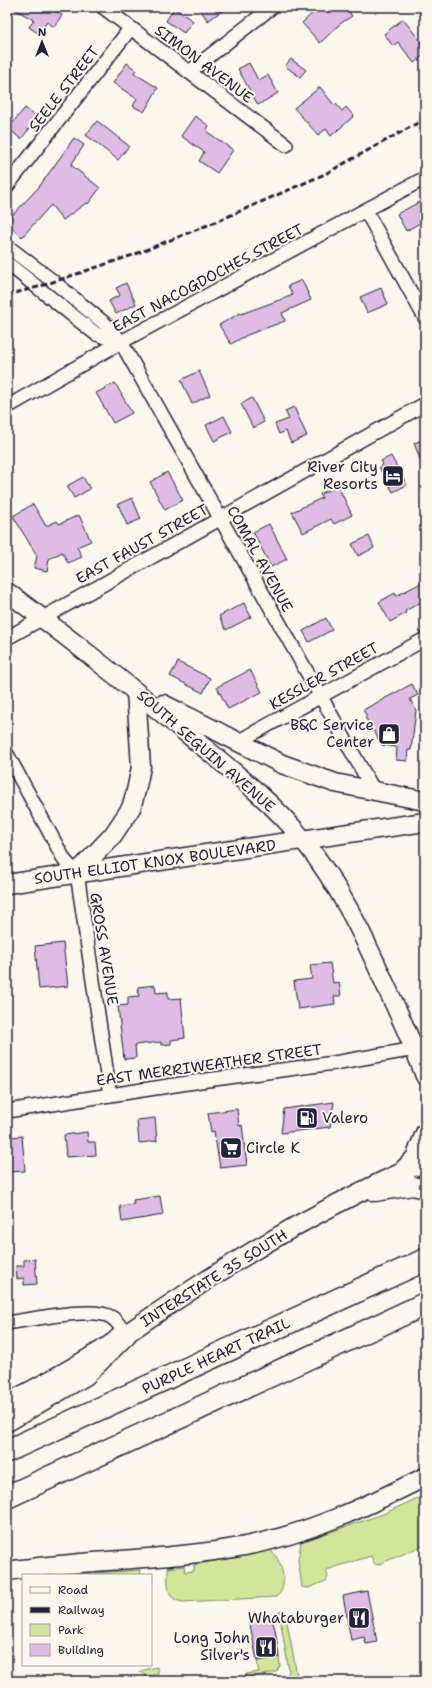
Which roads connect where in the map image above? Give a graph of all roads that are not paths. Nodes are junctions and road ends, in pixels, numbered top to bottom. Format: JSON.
{"nodes":[{"id":1,"x":103,"y":7,"type":"edge"},
{"id":2,"x":272,"y":7,"type":"edge"},
{"id":3,"x":130,"y":29,"type":"junction"},
{"id":4,"x":189,"y":72,"type":"junction"},
{"id":5,"x":286,"y":145,"type":"dead end"},
{"id":6,"x":425,"y":178,"type":"edge"},
{"id":7,"x":7,"y":186,"type":"edge"},
{"id":8,"x":366,"y":211,"type":"junction"},
{"id":9,"x":7,"y":246,"type":"edge"},
{"id":10,"x":7,"y":263,"type":"edge"},
{"id":11,"x":425,"y":318,"type":"edge"},
{"id":12,"x":121,"y":342,"type":"junction"},
{"id":13,"x":425,"y":404,"type":"edge"},
{"id":14,"x":7,"y":407,"type":"edge"},
{"id":15,"x":220,"y":519,"type":"junction"},
{"id":16,"x":7,"y":592,"type":"edge"},
{"id":17,"x":42,"y":618,"type":"junction"},
{"id":18,"x":7,"y":638,"type":"edge"},
{"id":19,"x":425,"y":639,"type":"edge"},
{"id":20,"x":136,"y":692,"type":"junction"},
{"id":21,"x":319,"y":696,"type":"junction"},
{"id":22,"x":239,"y":741,"type":"junction"},
{"id":23,"x":7,"y":754,"type":"edge"},
{"id":24,"x":374,"y":790,"type":"junction"},
{"id":25,"x":425,"y":801,"type":"edge"},
{"id":26,"x":425,"y":822,"type":"edge"},
{"id":27,"x":304,"y":840,"type":"junction"},
{"id":28,"x":77,"y":873,"type":"junction"},
{"id":29,"x":7,"y":884,"type":"edge"},
{"id":30,"x":415,"y":1049,"type":"junction"},
{"id":31,"x":425,"y":1076,"type":"edge"},
{"id":32,"x":110,"y":1095,"type":"junction"},
{"id":33,"x":7,"y":1111,"type":"edge"},
{"id":34,"x":425,"y":1133,"type":"edge"},
{"id":35,"x":425,"y":1162,"type":"edge"},
{"id":36,"x":403,"y":1171,"type":"junction"},
{"id":37,"x":425,"y":1189,"type":"edge"},
{"id":38,"x":351,"y":1197,"type":"junction"},
{"id":39,"x":425,"y":1260,"type":"edge"},
{"id":40,"x":425,"y":1304,"type":"edge"},
{"id":41,"x":7,"y":1323,"type":"edge"},
{"id":42,"x":125,"y":1334,"type":"junction"},
{"id":43,"x":7,"y":1403,"type":"edge"},
{"id":44,"x":7,"y":1420,"type":"edge"},
{"id":45,"x":7,"y":1452,"type":"edge"},
{"id":46,"x":425,"y":1477,"type":"edge"},
{"id":47,"x":7,"y":1497,"type":"edge"},
{"id":48,"x":7,"y":1571,"type":"edge"}],
"edges":[{"from":1,"to":3,"type":"street","name":"SIMON AVENUE"},
{"from":2,"to":4,"type":"street"},
{"from":3,"to":4,"type":"street","name":"SIMON AVENUE"},
{"from":3,"to":7,"type":"street","name":"SEELE STREET"},
{"from":4,"to":5,"type":"street","name":"SIMON AVENUE"},
{"from":6,"to":8,"type":"street","name":"EAST NACOGDOCHES STREET"},
{"from":8,"to":11,"type":"street"},
{"from":8,"to":12,"type":"street","name":"EAST NACOGDOCHES STREET"},
{"from":9,"to":12,"type":"street","name":"COMAL AVENUE"},
{"from":10,"to":12,"type":"street"},
{"from":12,"to":14,"type":"street","name":"EAST NACOGDOCHES STREET"},
{"from":12,"to":15,"type":"street","name":"COMAL AVENUE"},
{"from":13,"to":15,"type":"street","name":"EAST FAUST STREET"},
{"from":15,"to":17,"type":"street","name":"EAST FAUST STREET"},
{"from":15,"to":21,"type":"street","name":"COMAL AVENUE"},
{"from":16,"to":17,"type":"main road","name":"SOUTH SEGUIN AVENUE"},
{"from":17,"to":18,"type":"street","name":"EAST FAUST STREET"},
{"from":17,"to":20,"type":"main road","name":"SOUTH SEGUIN AVENUE"},
{"from":19,"to":21,"type":"street","name":"KESSLER STREET"},
{"from":20,"to":22,"type":"main road"},
{"from":20,"to":27,"type":"main road","name":"SOUTH SEGUIN AVENUE"},
{"from":20,"to":28,"type":"main road"},
{"from":21,"to":22,"type":"street","name":"KESSLER STREET"},
{"from":21,"to":24,"type":"street","name":"COMAL AVENUE"},
{"from":22,"to":24,"type":"main road"},
{"from":23,"to":28,"type":"street"},
{"from":24,"to":25,"type":"main road"},
{"from":26,"to":27,"type":"main road","name":"SOUTH ELLIOT KNOX BOULEVARD"},
{"from":27,"to":28,"type":"main road","name":"SOUTH ELLIOT KNOX BOULEVARD"},
{"from":27,"to":30,"type":"main road","name":"SOUTH SEGUIN AVENUE"},
{"from":28,"to":29,"type":"main road","name":"SOUTH ELLIOT KNOX BOULEVARD"},
{"from":28,"to":32,"type":"street","name":"GROSS AVENUE"},
{"from":30,"to":31,"type":"main road","name":"SOUTH SEGUIN AVENUE"},
{"from":30,"to":32,"type":"street","name":"EAST MERRIWEATHER STREET"},
{"from":32,"to":33,"type":"street","name":"EAST MERRIWEATHER STREET"},
{"from":34,"to":36,"type":"main road"},
{"from":35,"to":36,"type":"main road","name":"INTERSTATE 35 SOUTH"},
{"from":36,"to":38,"type":"main road","name":"INTERSTATE 35 SOUTH"},
{"from":37,"to":38,"type":"main road"},
{"from":38,"to":42,"type":"main road","name":"INTERSTATE 35 SOUTH"},
{"from":39,"to":45,"type":"highway","name":"PURPLE HEART TRAIL"},
{"from":40,"to":47,"type":"highway"},
{"from":41,"to":42,"type":"street"},
{"from":42,"to":43,"type":"main road","name":"INTERSTATE 35 SOUTH"},
{"from":42,"to":44,"type":"highway"},
{"from":46,"to":48,"type":"main road"}]}
